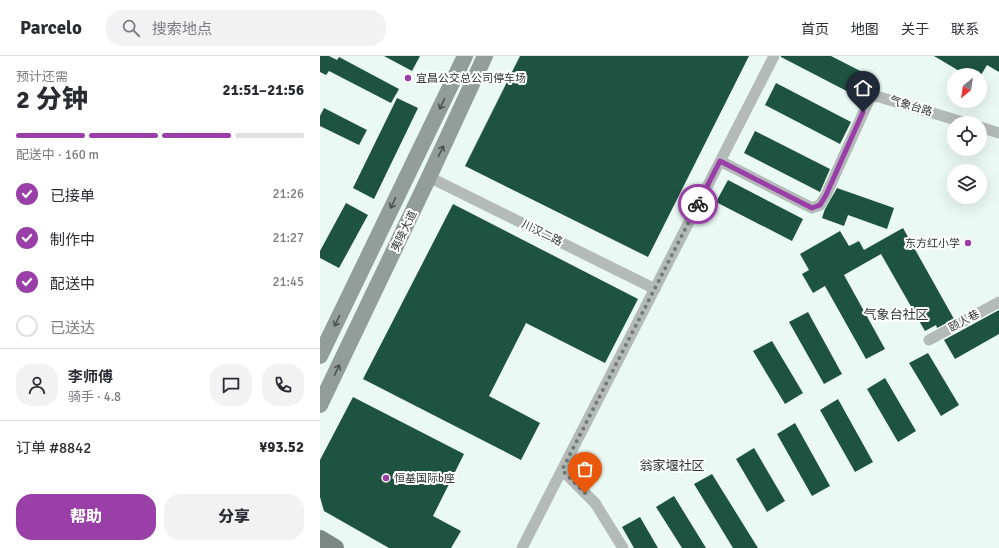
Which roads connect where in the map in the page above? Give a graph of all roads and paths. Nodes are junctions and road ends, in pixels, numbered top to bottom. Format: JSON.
{"nodes":[{"id":1,"x":465,"y":56,"type":"edge"},
{"id":2,"x":486,"y":56,"type":"edge"},
{"id":3,"x":774,"y":56,"type":"edge"},
{"id":4,"x":947,"y":117,"type":"edge"},
{"id":5,"x":987,"y":129,"type":"edge"},
{"id":6,"x":999,"y":133,"type":"edge"},
{"id":7,"x":720,"y":161,"type":"junction"},
{"id":8,"x":429,"y":178,"type":"junction"},
{"id":9,"x":655,"y":289,"type":"junction"},
{"id":10,"x":999,"y":302,"type":"edge"},
{"id":11,"x":930,"y":340,"type":"dead end"},
{"id":12,"x":320,"y":356,"type":"edge"},
{"id":13,"x":320,"y":405,"type":"edge"},
{"id":14,"x":562,"y":470,"type":"junction"},
{"id":15,"x":320,"y":539,"type":"edge"},
{"id":16,"x":335,"y":548,"type":"edge"},
{"id":17,"x":522,"y":548,"type":"edge"},
{"id":18,"x":623,"y":548,"type":"edge"}],
"edges":[{"from":1,"to":12,"type":"main road","name":"夷陵大道","one_way":true},
{"from":8,"to":2,"type":"main road","name":"夷陵大道","one_way":true},
{"from":3,"to":7,"type":"street"},
{"from":4,"to":7,"type":"street","name":"气象台路"},
{"from":5,"to":6,"type":"street"},
{"from":7,"to":9,"type":"street"},
{"from":8,"to":9,"type":"street","name":"川汉二路"},
{"from":13,"to":8,"type":"main road","name":"夷陵大道","one_way":true},
{"from":9,"to":14,"type":"street"},
{"from":10,"to":11,"type":"street","name":"颐人巷"},
{"from":14,"to":17,"type":"street"},
{"from":14,"to":18,"type":"street"},
{"from":15,"to":16,"type":"main road"}]}
